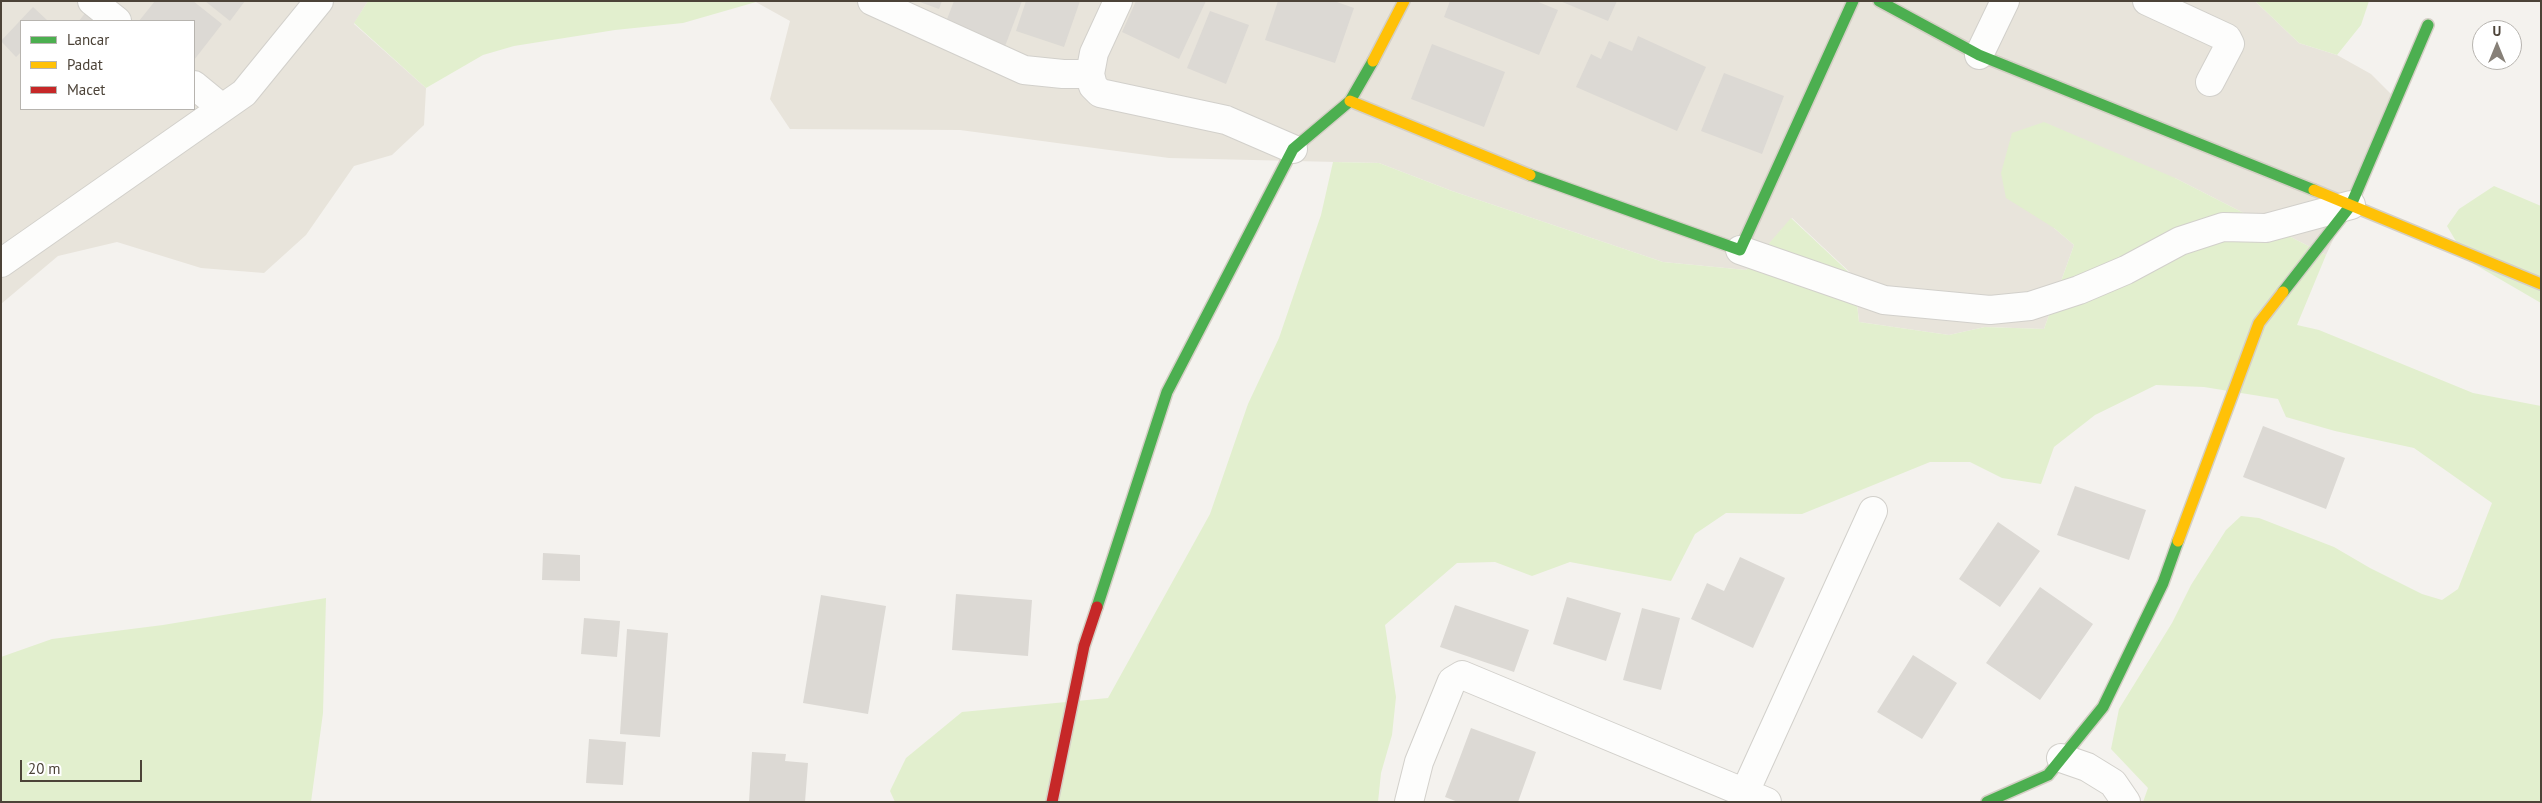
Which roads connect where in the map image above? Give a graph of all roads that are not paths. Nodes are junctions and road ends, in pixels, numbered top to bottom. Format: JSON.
{"nodes":[{"id":1,"x":92,"y":1,"type":"edge"},
{"id":2,"x":320,"y":1,"type":"edge"},
{"id":3,"x":872,"y":1,"type":"edge"},
{"id":4,"x":1118,"y":1,"type":"edge"},
{"id":5,"x":1404,"y":1,"type":"edge"},
{"id":6,"x":1854,"y":1,"type":"edge"},
{"id":7,"x":1879,"y":1,"type":"edge"},
{"id":8,"x":2005,"y":1,"type":"edge"},
{"id":9,"x":2147,"y":1,"type":"edge"},
{"id":10,"x":116,"y":20,"type":"edge"},
{"id":11,"x":2428,"y":25,"type":"dead end"},
{"id":12,"x":1979,"y":55,"type":"junction"},
{"id":13,"x":1090,"y":74,"type":"junction"},
{"id":14,"x":2210,"y":82,"type":"dead end"},
{"id":15,"x":195,"y":86,"type":"edge"},
{"id":16,"x":1350,"y":101,"type":"junction"},
{"id":17,"x":222,"y":108,"type":"junction"},
{"id":18,"x":1293,"y":149,"type":"junction"},
{"id":19,"x":2351,"y":205,"type":"junction"},
{"id":20,"x":1740,"y":250,"type":"junction"},
{"id":21,"x":1,"y":264,"type":"edge"},
{"id":22,"x":2541,"y":284,"type":"edge"},
{"id":23,"x":1874,"y":511,"type":"dead end"},
{"id":24,"x":2061,"y":758,"type":"junction"},
{"id":25,"x":1756,"y":797,"type":"edge"},
{"id":26,"x":1052,"y":802,"type":"edge"},
{"id":27,"x":1409,"y":802,"type":"edge"},
{"id":28,"x":1987,"y":802,"type":"edge"},
{"id":29,"x":2126,"y":802,"type":"edge"}],
"edges":[{"from":1,"to":10,"type":"street"},
{"from":2,"to":17,"type":"street"},
{"from":3,"to":13,"type":"street"},
{"from":4,"to":13,"type":"street"},
{"from":5,"to":16,"type":"street"},
{"from":6,"to":20,"type":"street"},
{"from":7,"to":12,"type":"street"},
{"from":8,"to":12,"type":"street"},
{"from":9,"to":14,"type":"street"},
{"from":11,"to":19,"type":"street"},
{"from":12,"to":19,"type":"street"},
{"from":13,"to":18,"type":"street"},
{"from":15,"to":17,"type":"street"},
{"from":16,"to":18,"type":"street"},
{"from":16,"to":20,"type":"street"},
{"from":17,"to":21,"type":"street"},
{"from":18,"to":26,"type":"street"},
{"from":19,"to":20,"type":"street"},
{"from":19,"to":22,"type":"street"},
{"from":19,"to":24,"type":"street"},
{"from":23,"to":25,"type":"street"},
{"from":24,"to":28,"type":"street"},
{"from":24,"to":29,"type":"street"},
{"from":25,"to":27,"type":"street"}]}
